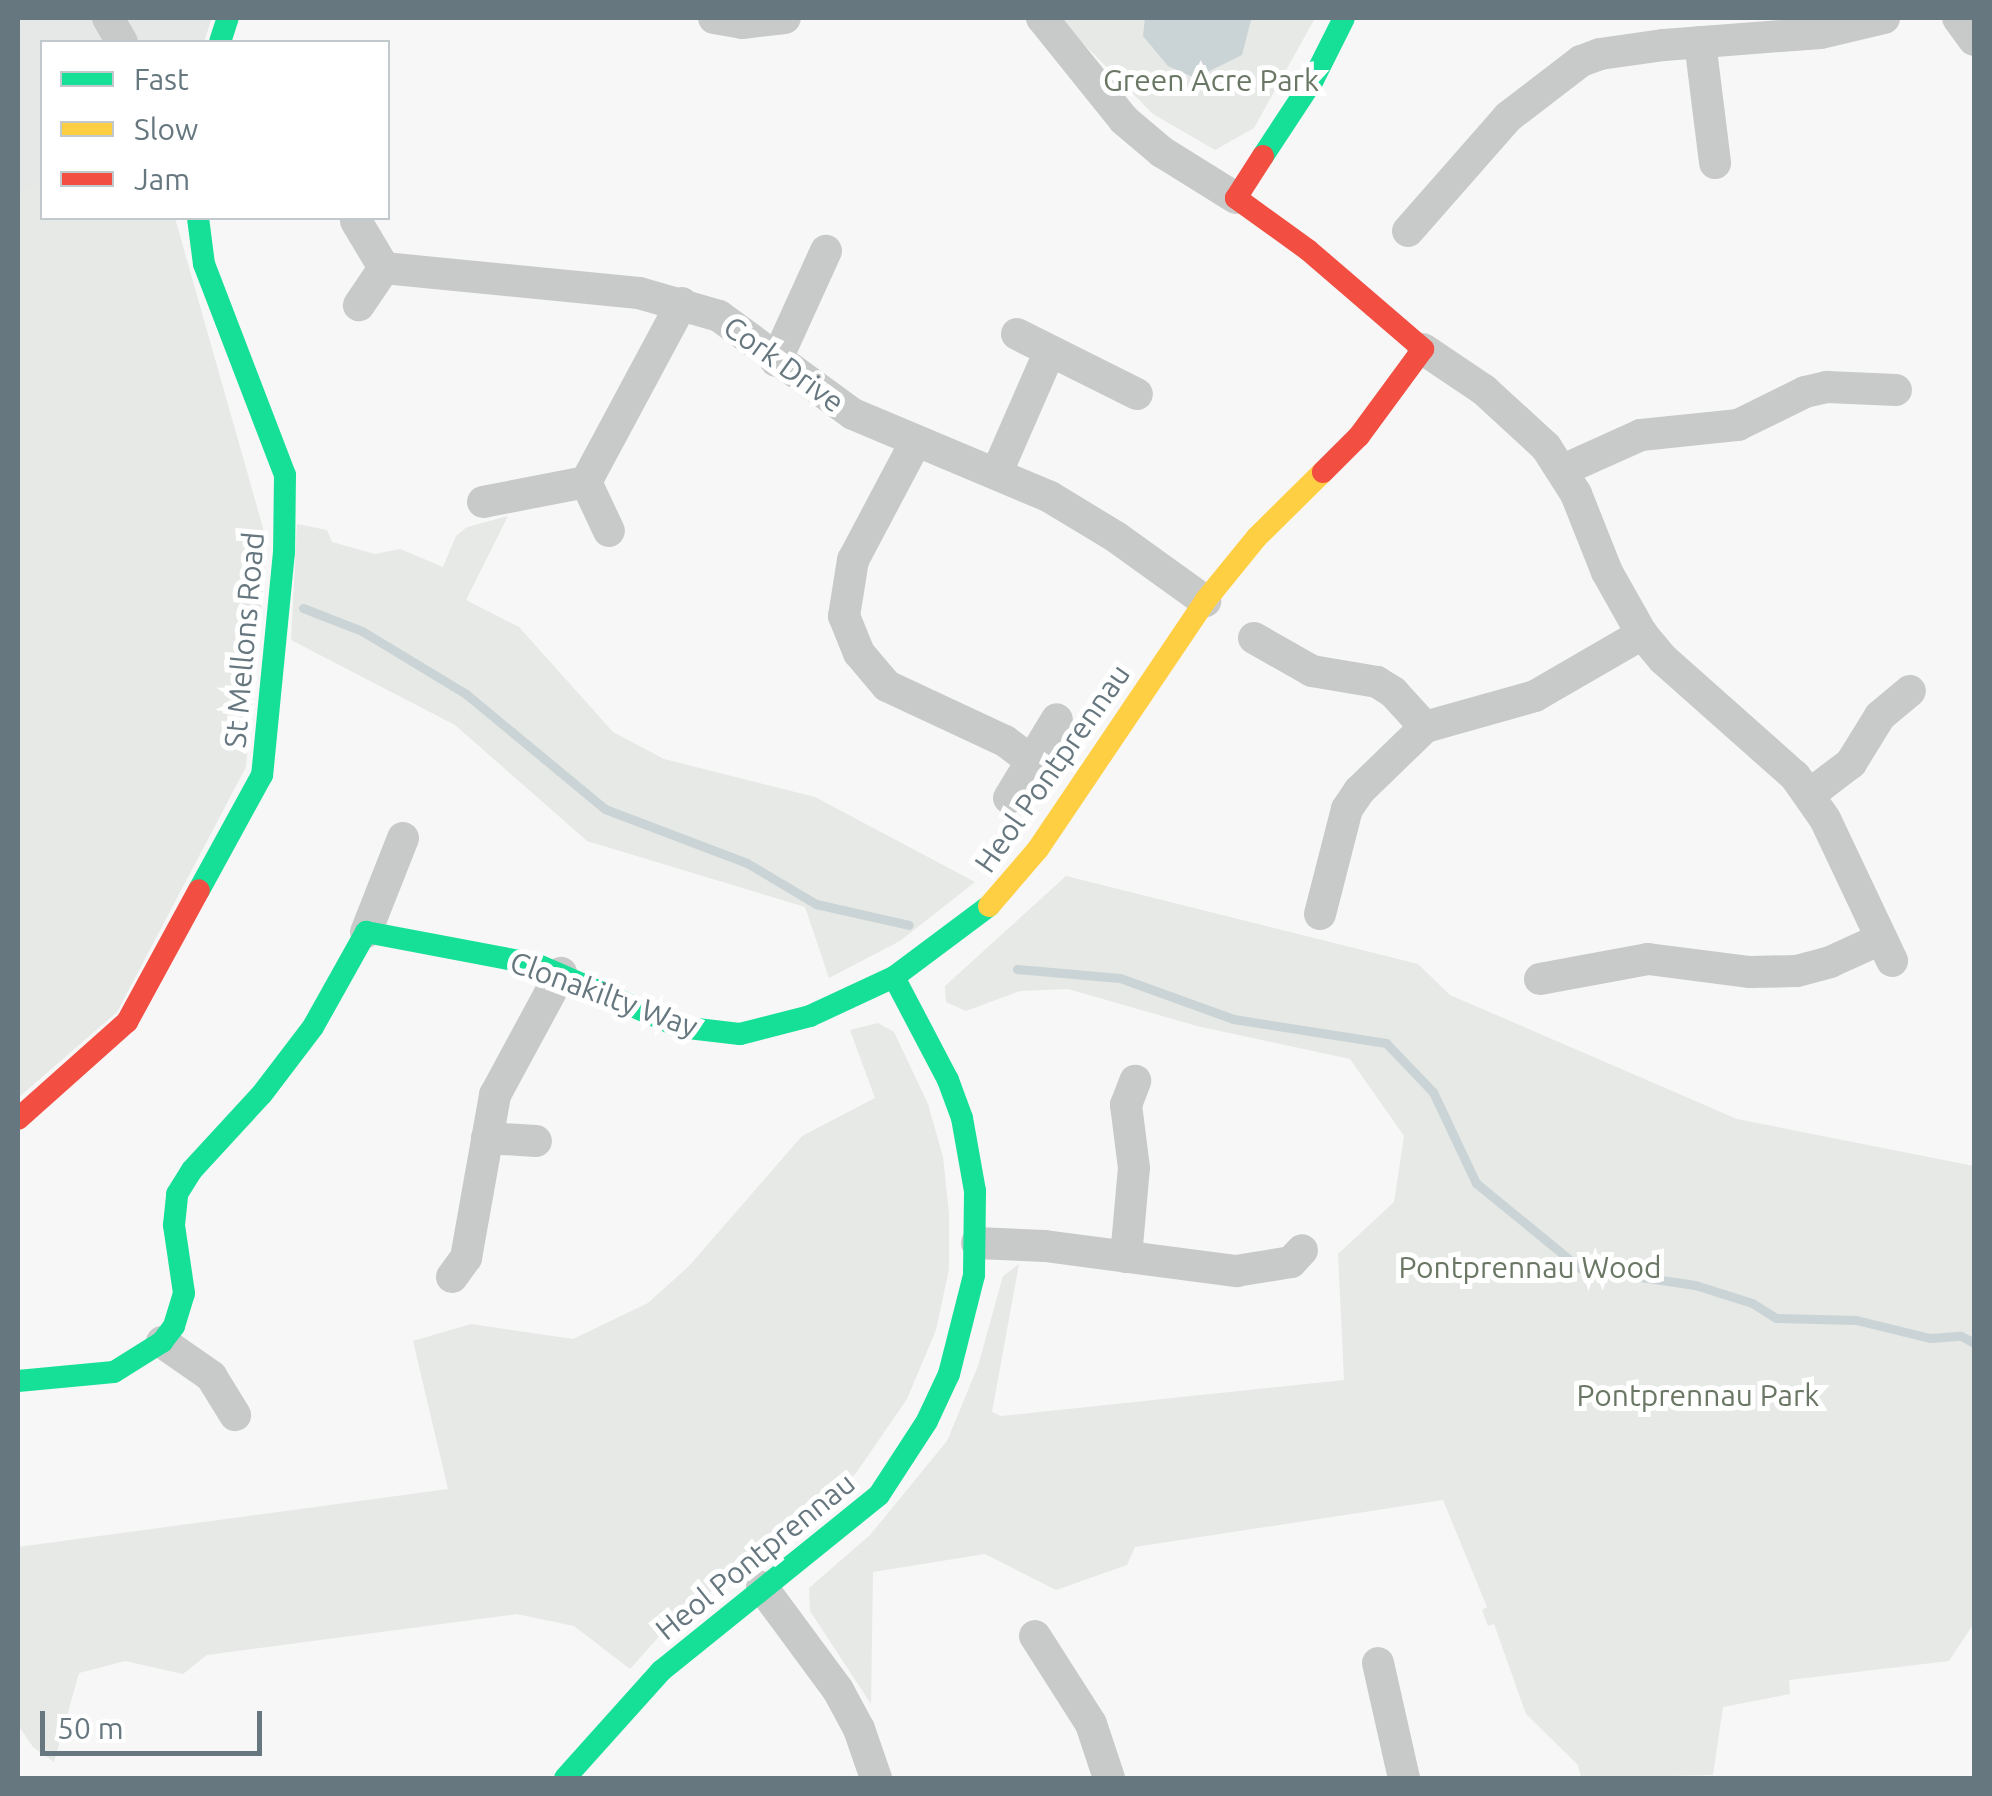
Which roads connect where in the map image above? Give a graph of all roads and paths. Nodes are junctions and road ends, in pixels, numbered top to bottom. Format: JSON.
{"nodes":[{"id":1,"x":108,"y":18,"type":"edge"},
{"id":2,"x":714,"y":18,"type":"edge"},
{"id":3,"x":785,"y":18,"type":"edge"},
{"id":4,"x":1042,"y":18,"type":"edge"},
{"id":5,"x":1344,"y":18,"type":"edge"},
{"id":6,"x":1884,"y":18,"type":"edge"},
{"id":7,"x":1958,"y":18,"type":"edge"},
{"id":8,"x":1787,"y":27,"type":"edge"},
{"id":9,"x":121,"y":40,"type":"edge"},
{"id":10,"x":1974,"y":40,"type":"edge"},
{"id":11,"x":1700,"y":42,"type":"junction"},
{"id":12,"x":1715,"y":163,"type":"dead end"},
{"id":13,"x":1236,"y":198,"type":"junction"},
{"id":14,"x":198,"y":220,"type":"edge"},
{"id":15,"x":356,"y":221,"type":"dead end"},
{"id":16,"x":1408,"y":232,"type":"dead end"},
{"id":17,"x":826,"y":251,"type":"dead end"},
{"id":18,"x":384,"y":268,"type":"junction"},
{"id":19,"x":682,"y":303,"type":"junction"},
{"id":20,"x":359,"y":305,"type":"dead end"},
{"id":21,"x":1017,"y":334,"type":"dead end"},
{"id":22,"x":1423,"y":349,"type":"junction"},
{"id":23,"x":1049,"y":352,"type":"junction"},
{"id":24,"x":776,"y":362,"type":"junction"},
{"id":25,"x":1896,"y":390,"type":"dead end"},
{"id":26,"x":1137,"y":394,"type":"dead end"},
{"id":27,"x":915,"y":443,"type":"junction"},
{"id":28,"x":1562,"y":470,"type":"junction"},
{"id":29,"x":997,"y":472,"type":"junction"},
{"id":30,"x":586,"y":482,"type":"junction"},
{"id":31,"x":483,"y":502,"type":"dead end"},
{"id":32,"x":609,"y":530,"type":"dead end"},
{"id":33,"x":1205,"y":601,"type":"junction"},
{"id":34,"x":1642,"y":634,"type":"junction"},
{"id":35,"x":1254,"y":638,"type":"dead end"},
{"id":36,"x":1910,"y":690,"type":"dead end"},
{"id":37,"x":1057,"y":719,"type":"dead end"},
{"id":38,"x":1425,"y":727,"type":"junction"},
{"id":39,"x":1032,"y":760,"type":"junction"},
{"id":40,"x":1809,"y":795,"type":"junction"},
{"id":41,"x":1009,"y":798,"type":"dead end"},
{"id":42,"x":403,"y":838,"type":"dead end"},
{"id":43,"x":1320,"y":914,"type":"dead end"},
{"id":44,"x":366,"y":932,"type":"junction"},
{"id":45,"x":561,"y":972,"type":"junction"},
{"id":46,"x":894,"y":977,"type":"junction"},
{"id":47,"x":1540,"y":979,"type":"dead end"},
{"id":48,"x":1135,"y":1081,"type":"dead end"},
{"id":49,"x":18,"y":1119,"type":"edge"},
{"id":50,"x":487,"y":1138,"type":"junction"},
{"id":51,"x":536,"y":1141,"type":"dead end"},
{"id":52,"x":977,"y":1243,"type":"junction"},
{"id":53,"x":1302,"y":1250,"type":"dead end"},
{"id":54,"x":1126,"y":1257,"type":"junction"},
{"id":55,"x":452,"y":1277,"type":"dead end"},
{"id":56,"x":162,"y":1342,"type":"junction"},
{"id":57,"x":18,"y":1381,"type":"edge"},
{"id":58,"x":235,"y":1415,"type":"dead end"},
{"id":59,"x":762,"y":1587,"type":"junction"},
{"id":60,"x":1035,"y":1636,"type":"dead end"},
{"id":61,"x":1378,"y":1662,"type":"dead end"},
{"id":62,"x":566,"y":1778,"type":"edge"},
{"id":63,"x":876,"y":1778,"type":"edge"},
{"id":64,"x":1109,"y":1778,"type":"edge"},
{"id":65,"x":1404,"y":1778,"type":"edge"}],
"edges":[{"from":1,"to":9,"type":"street"},
{"from":2,"to":3,"type":"street"},
{"from":4,"to":13,"type":"street"},
{"from":5,"to":13,"type":"street"},
{"from":6,"to":8,"type":"street"},
{"from":7,"to":10,"type":"street"},
{"from":8,"to":11,"type":"street"},
{"from":11,"to":12,"type":"street"},
{"from":11,"to":16,"type":"street"},
{"from":13,"to":22,"type":"street"},
{"from":14,"to":49,"type":"street","name":"St Mellons Road"},
{"from":15,"to":18,"type":"street"},
{"from":17,"to":24,"type":"street"},
{"from":18,"to":19,"type":"street","name":"Cork Drive"},
{"from":18,"to":20,"type":"street"},
{"from":19,"to":24,"type":"street","name":"Cork Drive"},
{"from":19,"to":30,"type":"street"},
{"from":21,"to":23,"type":"street"},
{"from":22,"to":28,"type":"street"},
{"from":22,"to":33,"type":"street","name":"Heol Pontprennau"},
{"from":23,"to":26,"type":"street"},
{"from":23,"to":29,"type":"street"},
{"from":24,"to":27,"type":"street","name":"Cork Drive"},
{"from":25,"to":28,"type":"street"},
{"from":27,"to":29,"type":"street","name":"Cork Drive"},
{"from":27,"to":39,"type":"street"},
{"from":28,"to":34,"type":"street"},
{"from":29,"to":33,"type":"street","name":"Cork Drive"},
{"from":30,"to":31,"type":"street"},
{"from":30,"to":32,"type":"street"},
{"from":33,"to":46,"type":"street","name":"Heol Pontprennau"},
{"from":34,"to":38,"type":"street"},
{"from":34,"to":40,"type":"street"},
{"from":35,"to":38,"type":"street"},
{"from":36,"to":40,"type":"street"},
{"from":37,"to":39,"type":"street"},
{"from":38,"to":43,"type":"street"},
{"from":39,"to":41,"type":"street"},
{"from":40,"to":47,"type":"street"},
{"from":42,"to":44,"type":"street"},
{"from":44,"to":45,"type":"street","name":"Clonakilty Way"},
{"from":44,"to":56,"type":"street"},
{"from":45,"to":46,"type":"street","name":"Clonakilty Way"},
{"from":45,"to":50,"type":"street"},
{"from":46,"to":52,"type":"street","name":"Heol Pontprennau"},
{"from":48,"to":54,"type":"street"},
{"from":50,"to":51,"type":"street"},
{"from":50,"to":55,"type":"street"},
{"from":52,"to":54,"type":"street"},
{"from":52,"to":59,"type":"street","name":"Heol Pontprennau"},
{"from":53,"to":54,"type":"street"},
{"from":56,"to":57,"type":"street"},
{"from":56,"to":58,"type":"street"},
{"from":59,"to":62,"type":"street","name":"Heol Pontprennau"},
{"from":59,"to":63,"type":"street"},
{"from":60,"to":64,"type":"street"},
{"from":61,"to":65,"type":"street"}]}
